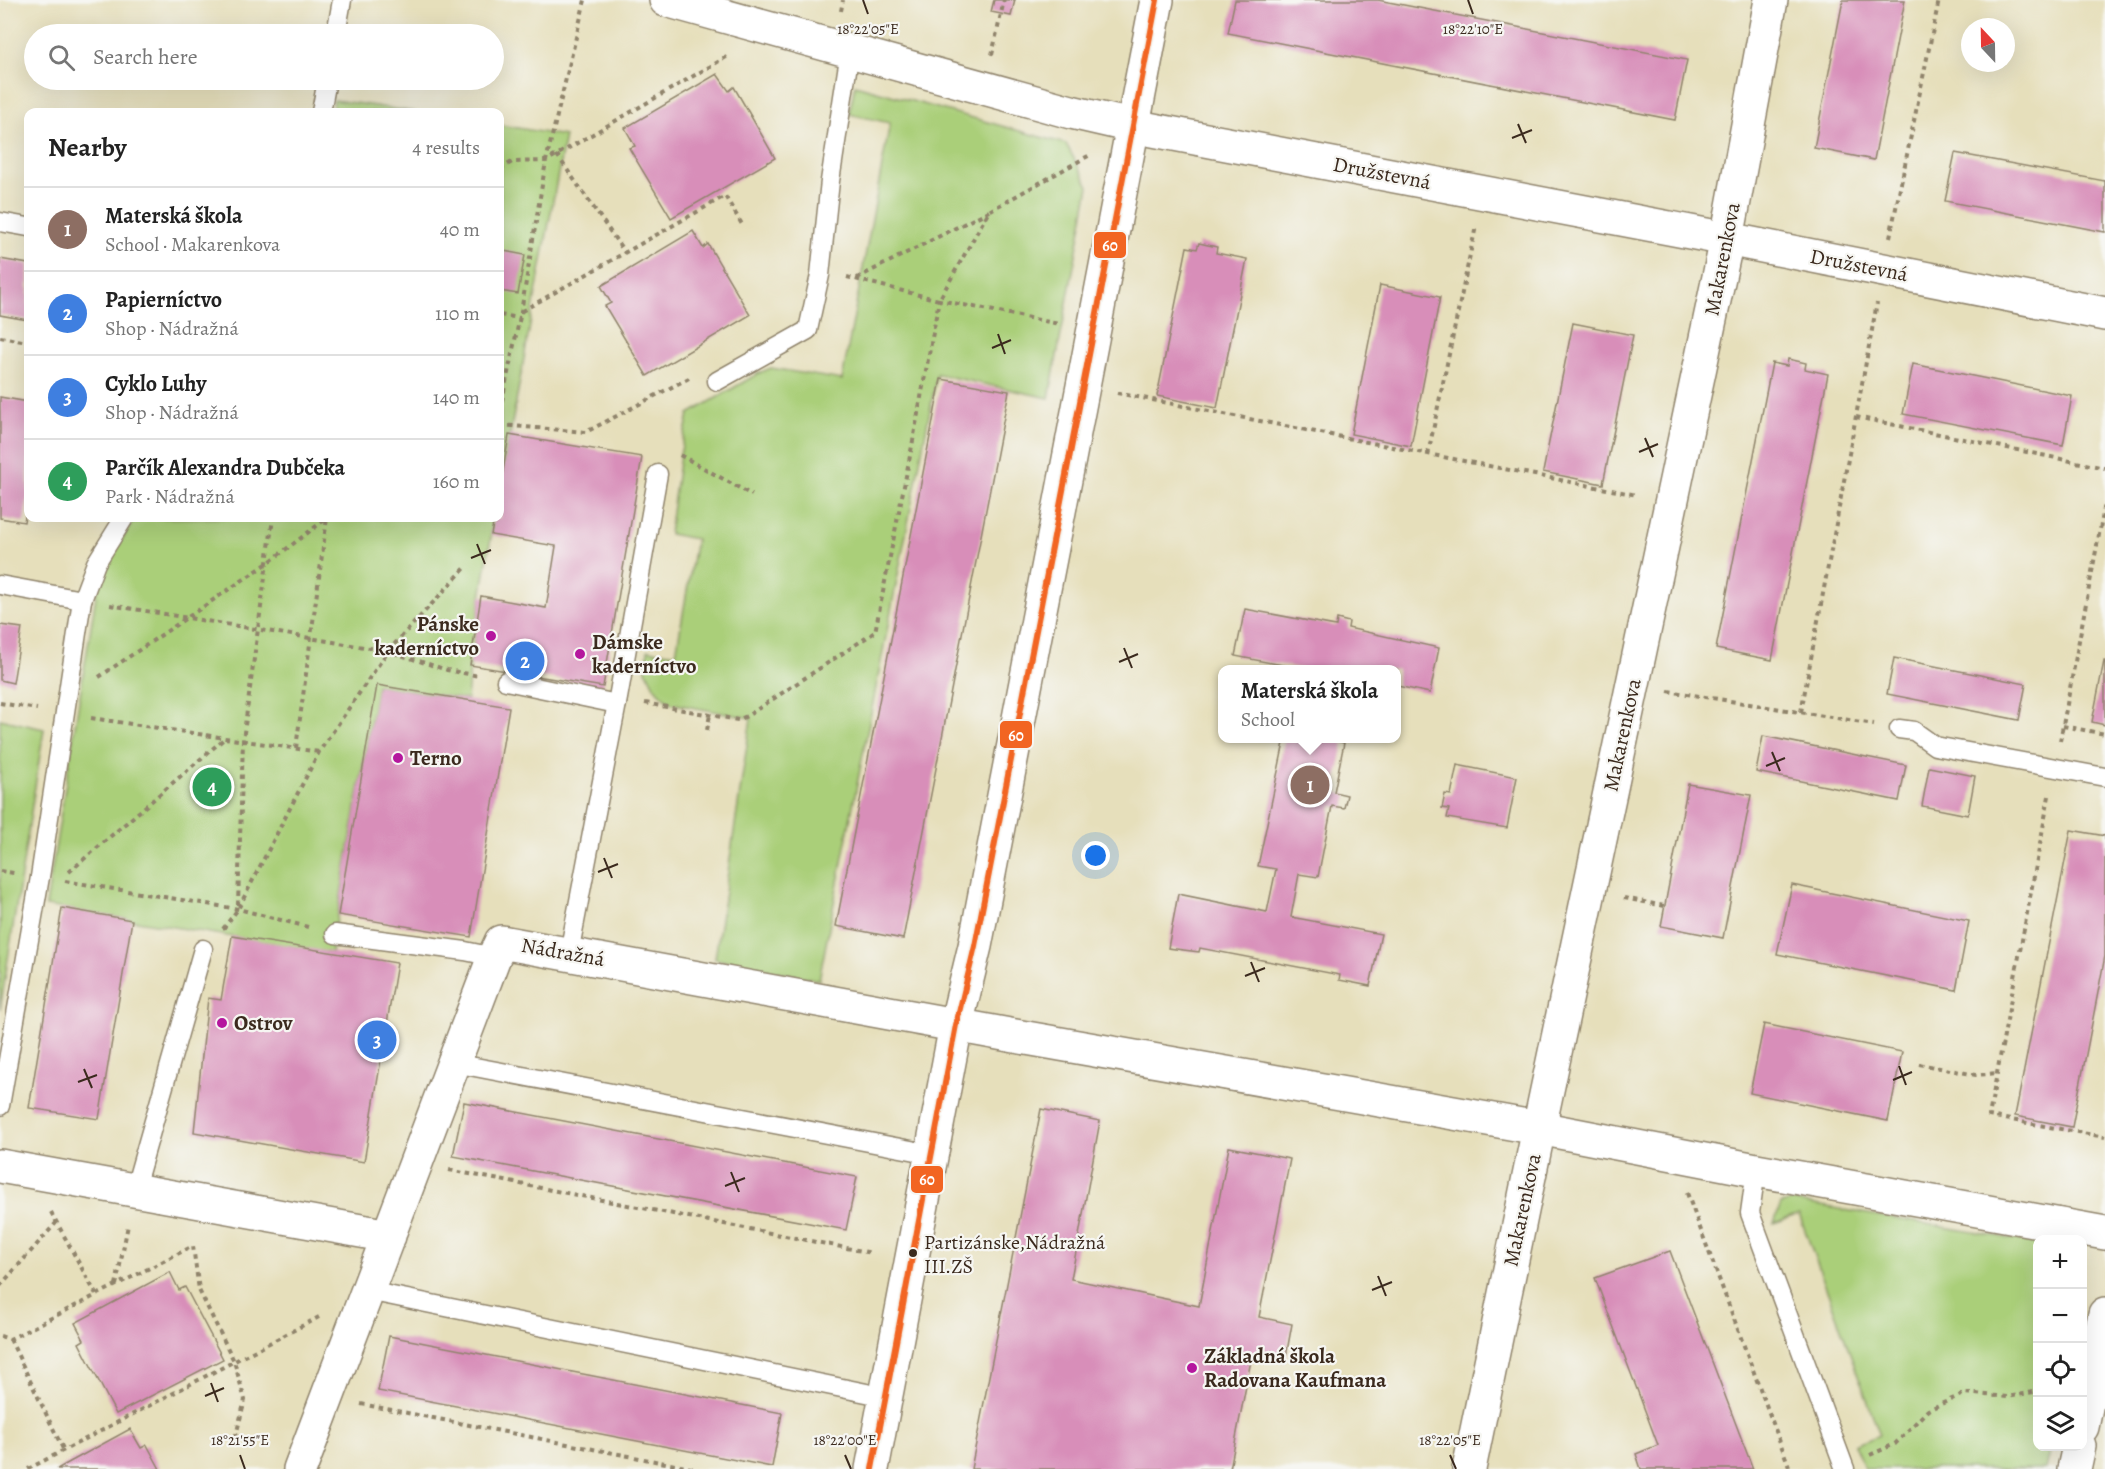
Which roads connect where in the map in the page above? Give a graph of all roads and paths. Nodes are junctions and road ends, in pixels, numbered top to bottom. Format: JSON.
{"nodes":[{"id":1,"x":342,"y":0,"type":"edge"},
{"id":2,"x":585,"y":0,"type":"edge"},
{"id":3,"x":666,"y":0,"type":"edge"},
{"id":4,"x":1004,"y":0,"type":"edge"},
{"id":5,"x":1157,"y":0,"type":"edge"},
{"id":6,"x":1772,"y":0,"type":"edge"},
{"id":7,"x":1939,"y":0,"type":"edge"},
{"id":8,"x":338,"y":24,"type":"edge"},
{"id":9,"x":850,"y":51,"type":"junction"},
{"id":10,"x":731,"y":55,"type":"dead end"},
{"id":11,"x":992,"y":56,"type":"dead end"},
{"id":12,"x":325,"y":90,"type":"edge"},
{"id":13,"x":322,"y":108,"type":"edge"},
{"id":14,"x":1132,"y":126,"type":"junction"},
{"id":15,"x":557,"y":154,"type":"junction"},
{"id":16,"x":1090,"y":155,"type":"dead end"},
{"id":17,"x":546,"y":161,"type":"junction"},
{"id":18,"x":504,"y":167,"type":"edge"},
{"id":19,"x":989,"y":211,"type":"junction"},
{"id":20,"x":1479,"y":216,"type":"dead end"},
{"id":21,"x":0,"y":222,"type":"edge"},
{"id":22,"x":24,"y":226,"type":"edge"},
{"id":23,"x":743,"y":226,"type":"dead end"},
{"id":24,"x":1727,"y":239,"type":"junction"},
{"id":25,"x":625,"y":253,"type":"junction"},
{"id":26,"x":820,"y":275,"type":"junction"},
{"id":27,"x":857,"y":278,"type":"junction"},
{"id":28,"x":1881,"y":283,"type":"junction"},
{"id":29,"x":939,"y":300,"type":"junction"},
{"id":30,"x":521,"y":312,"type":"junction"},
{"id":31,"x":2105,"y":315,"type":"edge"},
{"id":32,"x":504,"y":316,"type":"edge"},
{"id":33,"x":520,"y":318,"type":"junction"},
{"id":34,"x":1061,"y":324,"type":"dead end"},
{"id":35,"x":0,"y":337,"type":"edge"},
{"id":36,"x":24,"y":341,"type":"edge"},
{"id":37,"x":717,"y":381,"type":"joint"},
{"id":38,"x":1108,"y":391,"type":"dead end"},
{"id":39,"x":504,"y":392,"type":"edge"},
{"id":40,"x":1856,"y":417,"type":"junction"},
{"id":41,"x":504,"y":425,"type":"edge"},
{"id":42,"x":1428,"y":454,"type":"junction"},
{"id":43,"x":680,"y":455,"type":"dead end"},
{"id":44,"x":2105,"y":468,"type":"edge"},
{"id":45,"x":658,"y":474,"type":"dead end"},
{"id":46,"x":752,"y":495,"type":"dead end"},
{"id":47,"x":1647,"y":497,"type":"dead end"},
{"id":48,"x":2105,"y":503,"type":"edge"},
{"id":49,"x":122,"y":522,"type":"edge"},
{"id":50,"x":273,"y":522,"type":"edge"},
{"id":51,"x":322,"y":522,"type":"edge"},
{"id":52,"x":326,"y":522,"type":"edge"},
{"id":53,"x":268,"y":563,"type":"junction"},
{"id":54,"x":467,"y":566,"type":"dead end"},
{"id":55,"x":0,"y":585,"type":"edge"},
{"id":56,"x":82,"y":600,"type":"junction"},
{"id":57,"x":188,"y":618,"type":"junction"},
{"id":58,"x":258,"y":629,"type":"junction"},
{"id":59,"x":312,"y":638,"type":"junction"},
{"id":60,"x":388,"y":651,"type":"junction"},
{"id":61,"x":92,"y":681,"type":"dead end"},
{"id":62,"x":506,"y":681,"type":"joint"},
{"id":63,"x":1667,"y":691,"type":"dead end"},
{"id":64,"x":618,"y":701,"type":"junction"},
{"id":65,"x":0,"y":703,"type":"edge"},
{"id":66,"x":1801,"y":712,"type":"junction"},
{"id":67,"x":65,"y":714,"type":"junction"},
{"id":68,"x":710,"y":715,"type":"junction"},
{"id":69,"x":2063,"y":726,"type":"junction"},
{"id":70,"x":1899,"y":729,"type":"joint"},
{"id":71,"x":707,"y":730,"type":"dead end"},
{"id":72,"x":2105,"y":734,"type":"edge"},
{"id":73,"x":225,"y":738,"type":"junction"},
{"id":74,"x":243,"y":740,"type":"junction"},
{"id":75,"x":296,"y":748,"type":"junction"},
{"id":76,"x":319,"y":752,"type":"junction"},
{"id":77,"x":2055,"y":768,"type":"junction"},
{"id":78,"x":2105,"y":777,"type":"edge"},
{"id":79,"x":1613,"y":896,"type":"dead end"},
{"id":80,"x":1664,"y":906,"type":"dead end"},
{"id":81,"x":238,"y":909,"type":"junction"},
{"id":82,"x":335,"y":934,"type":"joint"},
{"id":83,"x":203,"y":949,"type":"dead end"},
{"id":84,"x":569,"y":953,"type":"junction"},
{"id":85,"x":494,"y":957,"type":"junction"},
{"id":86,"x":956,"y":1025,"type":"junction"},
{"id":87,"x":454,"y":1064,"type":"junction"},
{"id":88,"x":1919,"y":1064,"type":"dead end"},
{"id":89,"x":1998,"y":1073,"type":"junction"},
{"id":90,"x":0,"y":1106,"type":"edge"},
{"id":91,"x":1539,"y":1128,"type":"junction"},
{"id":92,"x":2105,"y":1137,"type":"edge"},
{"id":93,"x":932,"y":1154,"type":"junction"},
{"id":94,"x":1675,"y":1154,"type":"junction"},
{"id":95,"x":416,"y":1164,"type":"junction"},
{"id":96,"x":16,"y":1169,"type":"edge"},
{"id":97,"x":1756,"y":1170,"type":"junction"},
{"id":98,"x":134,"y":1191,"type":"junction"},
{"id":99,"x":57,"y":1223,"type":"junction"},
{"id":100,"x":2105,"y":1233,"type":"edge"},
{"id":101,"x":389,"y":1236,"type":"junction"},
{"id":102,"x":872,"y":1253,"type":"dead end"},
{"id":103,"x":0,"y":1286,"type":"edge"},
{"id":104,"x":116,"y":1286,"type":"junction"},
{"id":105,"x":368,"y":1291,"type":"junction"},
{"id":106,"x":97,"y":1296,"type":"junction"},
{"id":107,"x":2105,"y":1314,"type":"edge"},
{"id":108,"x":0,"y":1336,"type":"edge"},
{"id":109,"x":10,"y":1339,"type":"junction"},
{"id":110,"x":234,"y":1361,"type":"junction"},
{"id":111,"x":2033,"y":1392,"type":"edge"},
{"id":112,"x":328,"y":1397,"type":"junction"},
{"id":113,"x":886,"y":1397,"type":"junction"},
{"id":114,"x":2087,"y":1402,"type":"edge"},
{"id":115,"x":235,"y":1439,"type":"dead end"},
{"id":116,"x":64,"y":1450,"type":"junction"},
{"id":117,"x":2078,"y":1451,"type":"edge"},
{"id":118,"x":1844,"y":1468,"type":"edge"},
{"id":119,"x":28,"y":1469,"type":"edge"},
{"id":120,"x":300,"y":1469,"type":"edge"},
{"id":121,"x":696,"y":1469,"type":"edge"},
{"id":122,"x":873,"y":1469,"type":"edge"},
{"id":123,"x":1469,"y":1469,"type":"edge"},
{"id":124,"x":1790,"y":1469,"type":"edge"},
{"id":125,"x":2074,"y":1469,"type":"edge"}],
"edges":[{"from":1,"to":8,"type":"lane"},
{"from":2,"to":17,"type":"path"},
{"from":3,"to":9,"type":"street","name":"Družstevná"},
{"from":4,"to":11,"type":"path"},
{"from":5,"to":14,"type":"street"},
{"from":6,"to":24,"type":"street","name":"Makarenkova"},
{"from":7,"to":28,"type":"path"},
{"from":9,"to":14,"type":"street","name":"Družstevná"},
{"from":9,"to":26,"type":"lane"},
{"from":10,"to":15,"type":"path"},
{"from":12,"to":13,"type":"lane"},
{"from":14,"to":24,"type":"street","name":"Družstevná"},
{"from":14,"to":86,"type":"street"},
{"from":15,"to":17,"type":"path"},
{"from":15,"to":25,"type":"path"},
{"from":16,"to":19,"type":"path"},
{"from":17,"to":18,"type":"path"},
{"from":17,"to":30,"type":"path"},
{"from":19,"to":27,"type":"path"},
{"from":19,"to":29,"type":"path"},
{"from":20,"to":42,"type":"path"},
{"from":21,"to":22,"type":"lane"},
{"from":23,"to":25,"type":"path"},
{"from":24,"to":28,"type":"street","name":"Družstevná"},
{"from":24,"to":91,"type":"street","name":"Makarenkova"},
{"from":25,"to":30,"type":"path"},
{"from":26,"to":27,"type":"path"},
{"from":26,"to":37,"type":"lane"},
{"from":27,"to":29,"type":"path"},
{"from":28,"to":31,"type":"street","name":"Družstevná"},
{"from":28,"to":40,"type":"path"},
{"from":29,"to":34,"type":"path"},
{"from":29,"to":68,"type":"path"},
{"from":30,"to":33,"type":"path"},
{"from":32,"to":33,"type":"path"},
{"from":33,"to":39,"type":"path"},
{"from":35,"to":36,"type":"path"},
{"from":37,"to":41,"type":"path"},
{"from":38,"to":42,"type":"path"},
{"from":40,"to":44,"type":"path"},
{"from":40,"to":66,"type":"path"},
{"from":42,"to":47,"type":"path"},
{"from":43,"to":46,"type":"path"},
{"from":45,"to":64,"type":"lane"},
{"from":48,"to":69,"type":"path"},
{"from":49,"to":56,"type":"lane"},
{"from":50,"to":53,"type":"path"},
{"from":51,"to":53,"type":"path"},
{"from":52,"to":59,"type":"path"},
{"from":53,"to":57,"type":"path"},
{"from":53,"to":58,"type":"path"},
{"from":54,"to":60,"type":"path"},
{"from":55,"to":56,"type":"lane"},
{"from":56,"to":57,"type":"path"},
{"from":56,"to":67,"type":"lane"},
{"from":57,"to":58,"type":"path"},
{"from":57,"to":61,"type":"path"},
{"from":58,"to":59,"type":"path"},
{"from":58,"to":74,"type":"path"},
{"from":59,"to":60,"type":"path"},
{"from":59,"to":75,"type":"path"},
{"from":60,"to":62,"type":"path"},
{"from":60,"to":76,"type":"path"},
{"from":62,"to":64,"type":"lane"},
{"from":63,"to":66,"type":"path"},
{"from":64,"to":68,"type":"path"},
{"from":64,"to":84,"type":"lane"},
{"from":65,"to":67,"type":"path"},
{"from":66,"to":70,"type":"path"},
{"from":67,"to":73,"type":"path"},
{"from":67,"to":90,"type":"lane"},
{"from":68,"to":71,"type":"path"},
{"from":69,"to":72,"type":"path"},
{"from":69,"to":77,"type":"path"},
{"from":70,"to":77,"type":"lane"},
{"from":73,"to":74,"type":"path"},
{"from":73,"to":81,"type":"path"},
{"from":74,"to":75,"type":"path"},
{"from":74,"to":81,"type":"path"},
{"from":75,"to":76,"type":"path"},
{"from":76,"to":81,"type":"path"},
{"from":77,"to":78,"type":"lane"},
{"from":77,"to":89,"type":"path"},
{"from":79,"to":80,"type":"path"},
{"from":81,"to":82,"type":"path"},
{"from":82,"to":85,"type":"lane"},
{"from":83,"to":98,"type":"lane"},
{"from":84,"to":85,"type":"street","name":"Nádražná"},
{"from":84,"to":86,"type":"street","name":"Nádražná"},
{"from":85,"to":87,"type":"street","name":"Nádražná"},
{"from":86,"to":91,"type":"street","name":"Nádražná"},
{"from":86,"to":93,"type":"street"},
{"from":87,"to":93,"type":"lane"},
{"from":87,"to":95,"type":"street","name":"Nádražná"},
{"from":88,"to":89,"type":"path"},
{"from":89,"to":92,"type":"path"},
{"from":91,"to":94,"type":"street","name":"Nádražná"},
{"from":91,"to":123,"type":"street","name":"Makarenkova"},
{"from":93,"to":113,"type":"street"},
{"from":94,"to":97,"type":"street","name":"Nádražná"},
{"from":94,"to":124,"type":"path"},
{"from":95,"to":101,"type":"street","name":"Nádražná"},
{"from":95,"to":102,"type":"path"},
{"from":96,"to":98,"type":"street"},
{"from":96,"to":99,"type":"path"},
{"from":97,"to":100,"type":"street","name":"Nádražná"},
{"from":97,"to":118,"type":"lane"},
{"from":98,"to":101,"type":"street"},
{"from":98,"to":104,"type":"path"},
{"from":99,"to":103,"type":"path"},
{"from":99,"to":106,"type":"path"},
{"from":101,"to":105,"type":"street","name":"Nádražná"},
{"from":104,"to":106,"type":"path"},
{"from":104,"to":110,"type":"path"},
{"from":105,"to":110,"type":"path"},
{"from":105,"to":112,"type":"street","name":"Nádražná"},
{"from":105,"to":113,"type":"lane"},
{"from":106,"to":109,"type":"path"},
{"from":107,"to":114,"type":"street"},
{"from":108,"to":109,"type":"path"},
{"from":109,"to":116,"type":"path"},
{"from":110,"to":115,"type":"path"},
{"from":110,"to":116,"type":"path"},
{"from":111,"to":118,"type":"path"},
{"from":112,"to":120,"type":"street","name":"Nádražná"},
{"from":112,"to":121,"type":"path"},
{"from":113,"to":122,"type":"street"},
{"from":116,"to":119,"type":"path"},
{"from":117,"to":125,"type":"street"}]}
